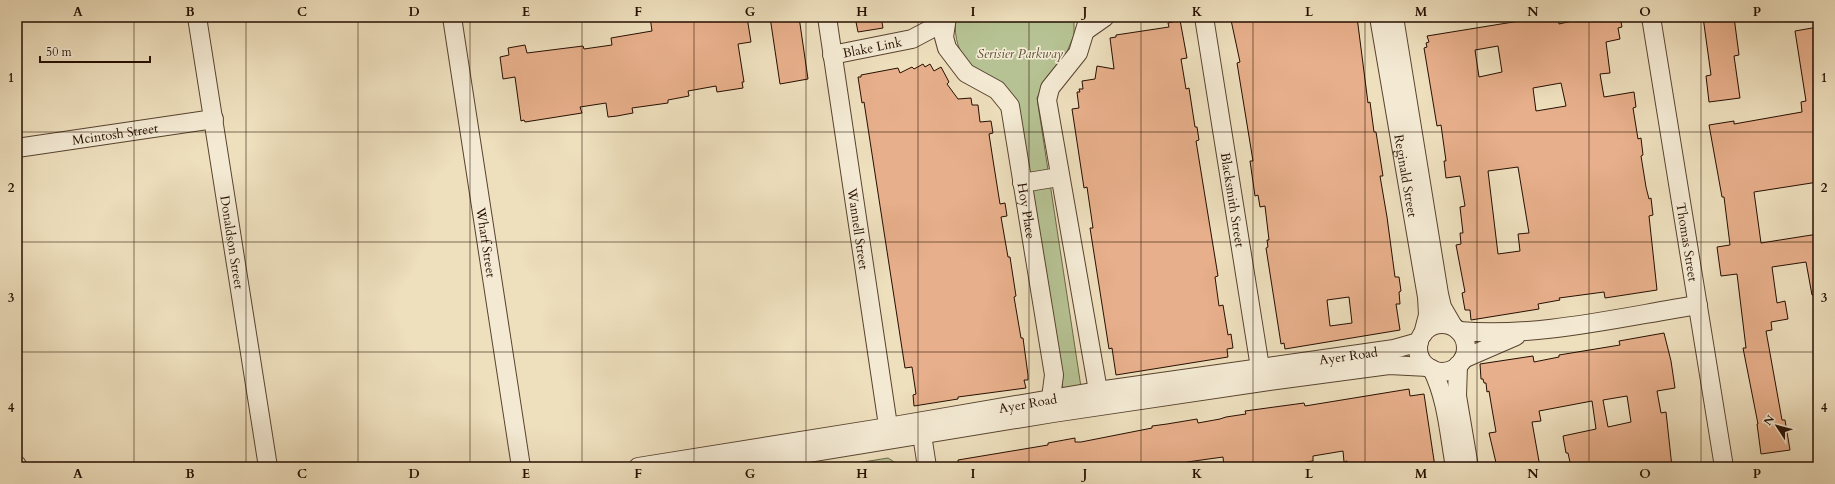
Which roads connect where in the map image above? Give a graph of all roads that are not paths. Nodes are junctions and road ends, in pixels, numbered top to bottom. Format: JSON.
{"nodes":[{"id":1,"x":197,"y":17,"type":"edge"},
{"id":2,"x":452,"y":17,"type":"edge"},
{"id":3,"x":827,"y":17,"type":"edge"},
{"id":4,"x":1105,"y":17,"type":"edge"},
{"id":5,"x":1204,"y":17,"type":"edge"},
{"id":6,"x":1385,"y":17,"type":"edge"},
{"id":7,"x":1651,"y":17,"type":"edge"},
{"id":8,"x":1087,"y":24,"type":"edge"},
{"id":9,"x":946,"y":31,"type":"edge"},
{"id":10,"x":912,"y":39,"type":"junction"},
{"id":11,"x":832,"y":55,"type":"junction"},
{"id":12,"x":214,"y":119,"type":"junction"},
{"id":13,"x":17,"y":148,"type":"edge"},
{"id":14,"x":1059,"y":177,"type":"junction"},
{"id":15,"x":1022,"y":183,"type":"junction"},
{"id":16,"x":1698,"y":305,"type":"junction"},
{"id":17,"x":1456,"y":329,"type":"junction"},
{"id":18,"x":1528,"y":332,"type":"junction"},
{"id":19,"x":1421,"y":338,"type":"junction"},
{"id":20,"x":1461,"y":362,"type":"junction"},
{"id":21,"x":1430,"y":368,"type":"junction"},
{"id":22,"x":1261,"y":375,"type":"junction"},
{"id":23,"x":1099,"y":398,"type":"junction"},
{"id":24,"x":1052,"y":406,"type":"junction"},
{"id":25,"x":889,"y":434,"type":"junction"},
{"id":26,"x":922,"y":435,"type":"junction"},
{"id":27,"x":268,"y":467,"type":"edge"},
{"id":28,"x":521,"y":467,"type":"edge"},
{"id":29,"x":638,"y":467,"type":"edge"},
{"id":30,"x":723,"y":467,"type":"edge"},
{"id":31,"x":927,"y":467,"type":"edge"},
{"id":32,"x":1455,"y":467,"type":"edge"},
{"id":33,"x":1468,"y":467,"type":"edge"},
{"id":34,"x":1724,"y":467,"type":"edge"}],
"edges":[{"from":1,"to":12,"type":"street","name":"Donaldson Street"},
{"from":2,"to":28,"type":"street","name":"Wharf Street"},
{"from":3,"to":11,"type":"street","name":"Wannell Street"},
{"from":4,"to":8,"type":"street"},
{"from":5,"to":22,"type":"street","name":"Blacksmith Street"},
{"from":6,"to":17,"type":"street","name":"Reginald Street"},
{"from":6,"to":19,"type":"street","name":"Reginald Street"},
{"from":7,"to":16,"type":"street","name":"Thomas Street"},
{"from":8,"to":14,"type":"street"},
{"from":9,"to":10,"type":"street","name":"Blake Link"},
{"from":9,"to":10,"type":"street","name":"Blake Link"},
{"from":9,"to":15,"type":"street","name":"Hoy Place"},
{"from":10,"to":11,"type":"street","name":"Blake Link"},
{"from":11,"to":25,"type":"street","name":"Wannell Street"},
{"from":12,"to":13,"type":"street","name":"Mcintosh Street"},
{"from":12,"to":27,"type":"street","name":"Donaldson Street"},
{"from":14,"to":15,"type":"street"},
{"from":14,"to":23,"type":"street"},
{"from":15,"to":24,"type":"street","name":"Hoy Place"},
{"from":16,"to":18,"type":"street"},
{"from":16,"to":34,"type":"street","name":"Thomas Street"},
{"from":17,"to":18,"type":"street"},
{"from":17,"to":19,"type":"street"},
{"from":17,"to":20,"type":"street"},
{"from":18,"to":20,"type":"street"},
{"from":19,"to":21,"type":"street"},
{"from":19,"to":22,"type":"street","name":"Ayer Road"},
{"from":20,"to":21,"type":"street"},
{"from":20,"to":33,"type":"street"},
{"from":21,"to":22,"type":"street","name":"Ayer Road"},
{"from":21,"to":32,"type":"street"},
{"from":22,"to":23,"type":"street","name":"Ayer Road"},
{"from":23,"to":24,"type":"street","name":"Ayer Road"},
{"from":24,"to":25,"type":"street","name":"Ayer Road"},
{"from":24,"to":26,"type":"street","name":"Ayer Road"},
{"from":25,"to":26,"type":"street","name":"Ayer Road"},
{"from":25,"to":29,"type":"street","name":"Ayer Road"},
{"from":25,"to":30,"type":"street","name":"Ayer Road"},
{"from":26,"to":31,"type":"street"}]}
